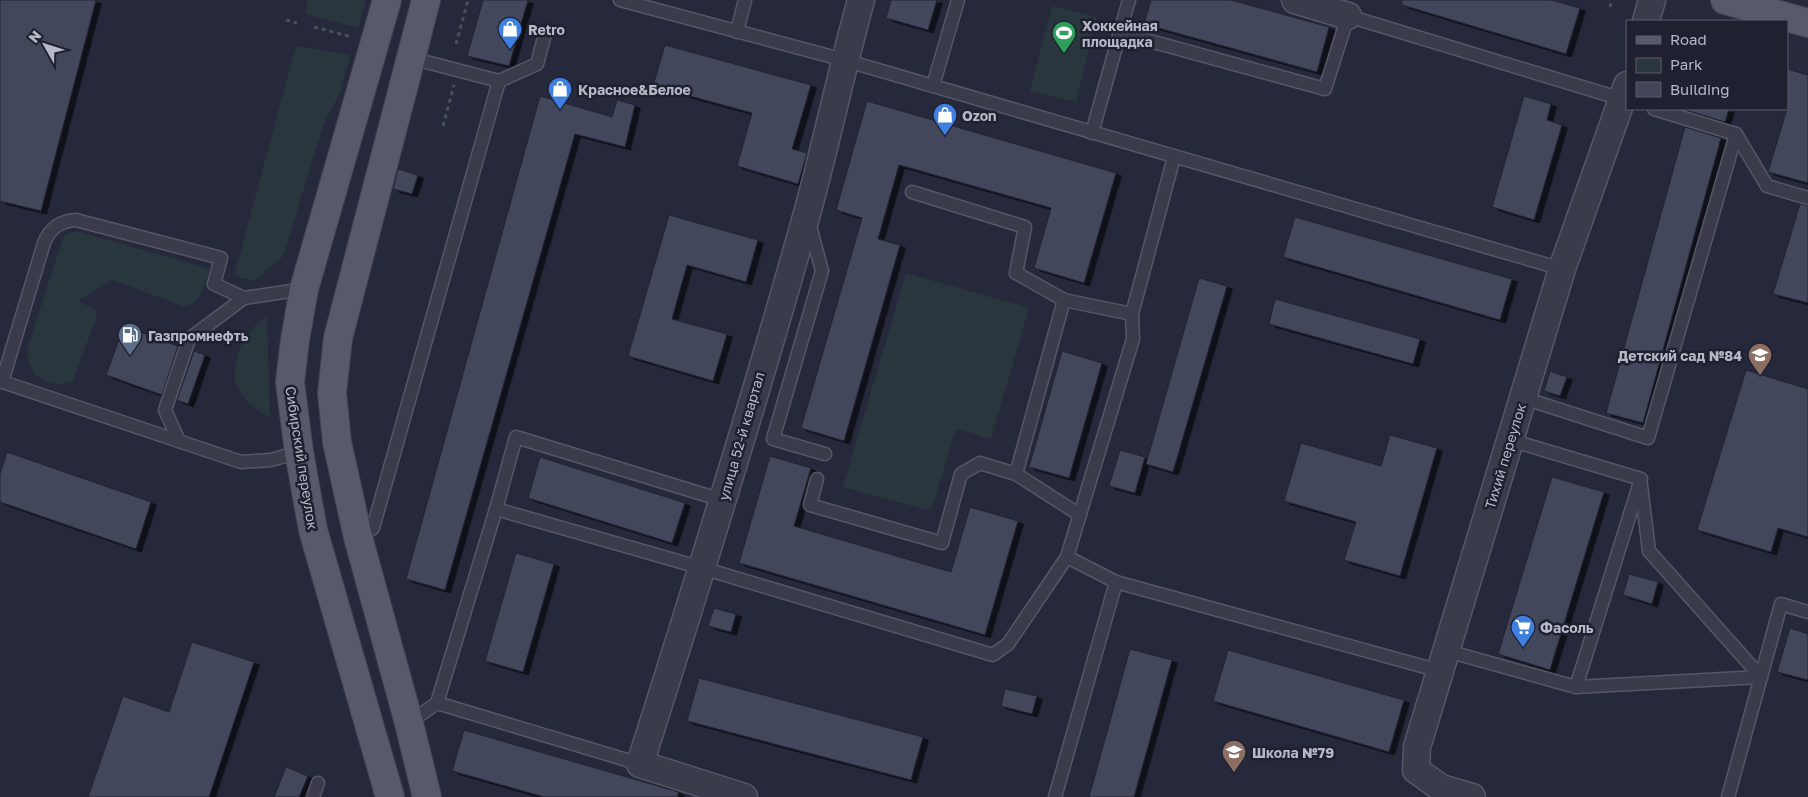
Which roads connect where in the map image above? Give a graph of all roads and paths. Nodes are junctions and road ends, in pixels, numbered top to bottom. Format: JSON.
{"nodes":[{"id":1,"x":387,"y":0,"type":"edge"},
{"id":2,"x":426,"y":0,"type":"edge"},
{"id":3,"x":468,"y":0,"type":"edge"},
{"id":4,"x":620,"y":0,"type":"edge"},
{"id":5,"x":745,"y":0,"type":"edge"},
{"id":6,"x":861,"y":0,"type":"edge"},
{"id":7,"x":958,"y":0,"type":"edge"},
{"id":8,"x":1130,"y":0,"type":"edge"},
{"id":9,"x":1295,"y":0,"type":"edge"},
{"id":10,"x":1612,"y":0,"type":"edge"},
{"id":11,"x":1652,"y":0,"type":"edge"},
{"id":12,"x":1724,"y":0,"type":"edge"},
{"id":13,"x":1610,"y":7,"type":"dead end"},
{"id":14,"x":1348,"y":16,"type":"junction"},
{"id":15,"x":286,"y":20,"type":"dead end"},
{"id":16,"x":1646,"y":20,"type":"edge"},
{"id":17,"x":297,"y":23,"type":"dead end"},
{"id":18,"x":1808,"y":23,"type":"edge"},
{"id":19,"x":314,"y":27,"type":"dead end"},
{"id":20,"x":737,"y":32,"type":"junction"},
{"id":21,"x":1121,"y":33,"type":"junction"},
{"id":22,"x":545,"y":34,"type":"dead end"},
{"id":23,"x":353,"y":38,"type":"dead end"},
{"id":24,"x":456,"y":44,"type":"dead end"},
{"id":25,"x":411,"y":58,"type":"junction"},
{"id":26,"x":844,"y":60,"type":"junction"},
{"id":27,"x":499,"y":80,"type":"junction"},
{"id":28,"x":454,"y":84,"type":"dead end"},
{"id":29,"x":933,"y":86,"type":"junction"},
{"id":30,"x":1625,"y":95,"type":"edge"},
{"id":31,"x":1657,"y":110,"type":"edge"},
{"id":32,"x":444,"y":126,"type":"dead end"},
{"id":33,"x":1092,"y":133,"type":"junction"},
{"id":34,"x":1736,"y":134,"type":"junction"},
{"id":35,"x":1174,"y":157,"type":"junction"},
{"id":36,"x":912,"y":192,"type":"dead end"},
{"id":37,"x":1808,"y":198,"type":"edge"},
{"id":38,"x":807,"y":215,"type":"junction"},
{"id":39,"x":1562,"y":269,"type":"junction"},
{"id":40,"x":304,"y":289,"type":"junction"},
{"id":41,"x":244,"y":298,"type":"junction"},
{"id":42,"x":1064,"y":300,"type":"junction"},
{"id":43,"x":1132,"y":314,"type":"junction"},
{"id":44,"x":1,"y":382,"type":"edge"},
{"id":45,"x":1523,"y":398,"type":"junction"},
{"id":46,"x":1510,"y":440,"type":"junction"},
{"id":47,"x":179,"y":441,"type":"junction"},
{"id":48,"x":337,"y":442,"type":"junction"},
{"id":49,"x":299,"y":452,"type":"junction"},
{"id":50,"x":825,"y":454,"type":"dead end"},
{"id":51,"x":1016,"y":474,"type":"junction"},
{"id":52,"x":1640,"y":479,"type":"junction"},
{"id":53,"x":817,"y":480,"type":"dead end"},
{"id":54,"x":722,"y":500,"type":"junction"},
{"id":55,"x":496,"y":509,"type":"junction"},
{"id":56,"x":1080,"y":515,"type":"junction"},
{"id":57,"x":358,"y":537,"type":"junction"},
{"id":58,"x":1067,"y":557,"type":"junction"},
{"id":59,"x":702,"y":568,"type":"junction"},
{"id":60,"x":1116,"y":582,"type":"junction"},
{"id":61,"x":1808,"y":612,"type":"edge"},
{"id":62,"x":1443,"y":661,"type":"junction"},
{"id":63,"x":1761,"y":678,"type":"junction"},
{"id":64,"x":1576,"y":687,"type":"junction"},
{"id":65,"x":437,"y":702,"type":"junction"},
{"id":66,"x":409,"y":723,"type":"junction"},
{"id":67,"x":640,"y":764,"type":"junction"},
{"id":68,"x":318,"y":783,"type":"dead end"},
{"id":69,"x":313,"y":797,"type":"edge"},
{"id":70,"x":390,"y":797,"type":"edge"},
{"id":71,"x":427,"y":797,"type":"edge"},
{"id":72,"x":744,"y":797,"type":"edge"},
{"id":73,"x":1055,"y":797,"type":"edge"},
{"id":74,"x":1472,"y":797,"type":"edge"},
{"id":75,"x":1728,"y":797,"type":"edge"}],
"edges":[{"from":1,"to":40,"type":"main road","name":"Сибирский переулок"},
{"from":2,"to":25,"type":"main road"},
{"from":3,"to":24,"type":"path"},
{"from":4,"to":20,"type":"lane"},
{"from":5,"to":20,"type":"lane"},
{"from":6,"to":26,"type":"street","name":"улица 52-й квартал"},
{"from":7,"to":29,"type":"lane"},
{"from":8,"to":21,"type":"lane"},
{"from":9,"to":14,"type":"street"},
{"from":10,"to":13,"type":"path"},
{"from":11,"to":16,"type":"street"},
{"from":12,"to":18,"type":"main road"},
{"from":14,"to":21,"type":"lane"},
{"from":14,"to":30,"type":"lane"},
{"from":15,"to":17,"type":"path"},
{"from":19,"to":23,"type":"path"},
{"from":20,"to":26,"type":"lane"},
{"from":21,"to":33,"type":"lane"},
{"from":22,"to":27,"type":"lane"},
{"from":25,"to":27,"type":"lane"},
{"from":25,"to":48,"type":"main road"},
{"from":26,"to":29,"type":"lane"},
{"from":26,"to":38,"type":"street","name":"улица 52-й квартал"},
{"from":27,"to":57,"type":"lane"},
{"from":28,"to":32,"type":"path"},
{"from":29,"to":33,"type":"lane"},
{"from":30,"to":39,"type":"street","name":"Тихий переулок"},
{"from":31,"to":34,"type":"lane"},
{"from":33,"to":35,"type":"lane"},
{"from":34,"to":37,"type":"lane"},
{"from":34,"to":45,"type":"lane"},
{"from":35,"to":39,"type":"lane"},
{"from":35,"to":43,"type":"lane"},
{"from":36,"to":42,"type":"lane"},
{"from":38,"to":50,"type":"lane"},
{"from":38,"to":54,"type":"street","name":"улица 52-й квартал"},
{"from":39,"to":45,"type":"street","name":"Тихий переулок"},
{"from":40,"to":41,"type":"lane"},
{"from":40,"to":49,"type":"main road","name":"Сибирский переулок"},
{"from":41,"to":44,"type":"lane"},
{"from":41,"to":47,"type":"lane"},
{"from":42,"to":43,"type":"lane"},
{"from":42,"to":51,"type":"lane"},
{"from":43,"to":56,"type":"lane"},
{"from":44,"to":47,"type":"lane"},
{"from":45,"to":46,"type":"street","name":"Тихий переулок"},
{"from":46,"to":52,"type":"lane"},
{"from":46,"to":62,"type":"street","name":"Тихий переулок"},
{"from":47,"to":49,"type":"lane"},
{"from":48,"to":49,"type":"main road"},
{"from":48,"to":57,"type":"main road"},
{"from":49,"to":70,"type":"main road","name":"Сибирский переулок"},
{"from":51,"to":53,"type":"lane"},
{"from":51,"to":56,"type":"lane"},
{"from":52,"to":63,"type":"lane"},
{"from":52,"to":64,"type":"lane"},
{"from":54,"to":55,"type":"lane"},
{"from":54,"to":59,"type":"street","name":"улица 52-й квартал"},
{"from":55,"to":59,"type":"lane"},
{"from":55,"to":65,"type":"lane"},
{"from":56,"to":58,"type":"lane"},
{"from":57,"to":66,"type":"main road"},
{"from":58,"to":59,"type":"lane"},
{"from":58,"to":60,"type":"lane"},
{"from":59,"to":67,"type":"street","name":"улица 52-й квартал"},
{"from":60,"to":62,"type":"lane"},
{"from":60,"to":73,"type":"lane"},
{"from":61,"to":63,"type":"lane"},
{"from":62,"to":64,"type":"lane"},
{"from":62,"to":74,"type":"street","name":"Тихий переулок"},
{"from":63,"to":64,"type":"lane"},
{"from":63,"to":75,"type":"lane"},
{"from":65,"to":66,"type":"lane"},
{"from":65,"to":67,"type":"lane"},
{"from":66,"to":71,"type":"main road"},
{"from":67,"to":72,"type":"street"},
{"from":68,"to":69,"type":"lane"}]}
